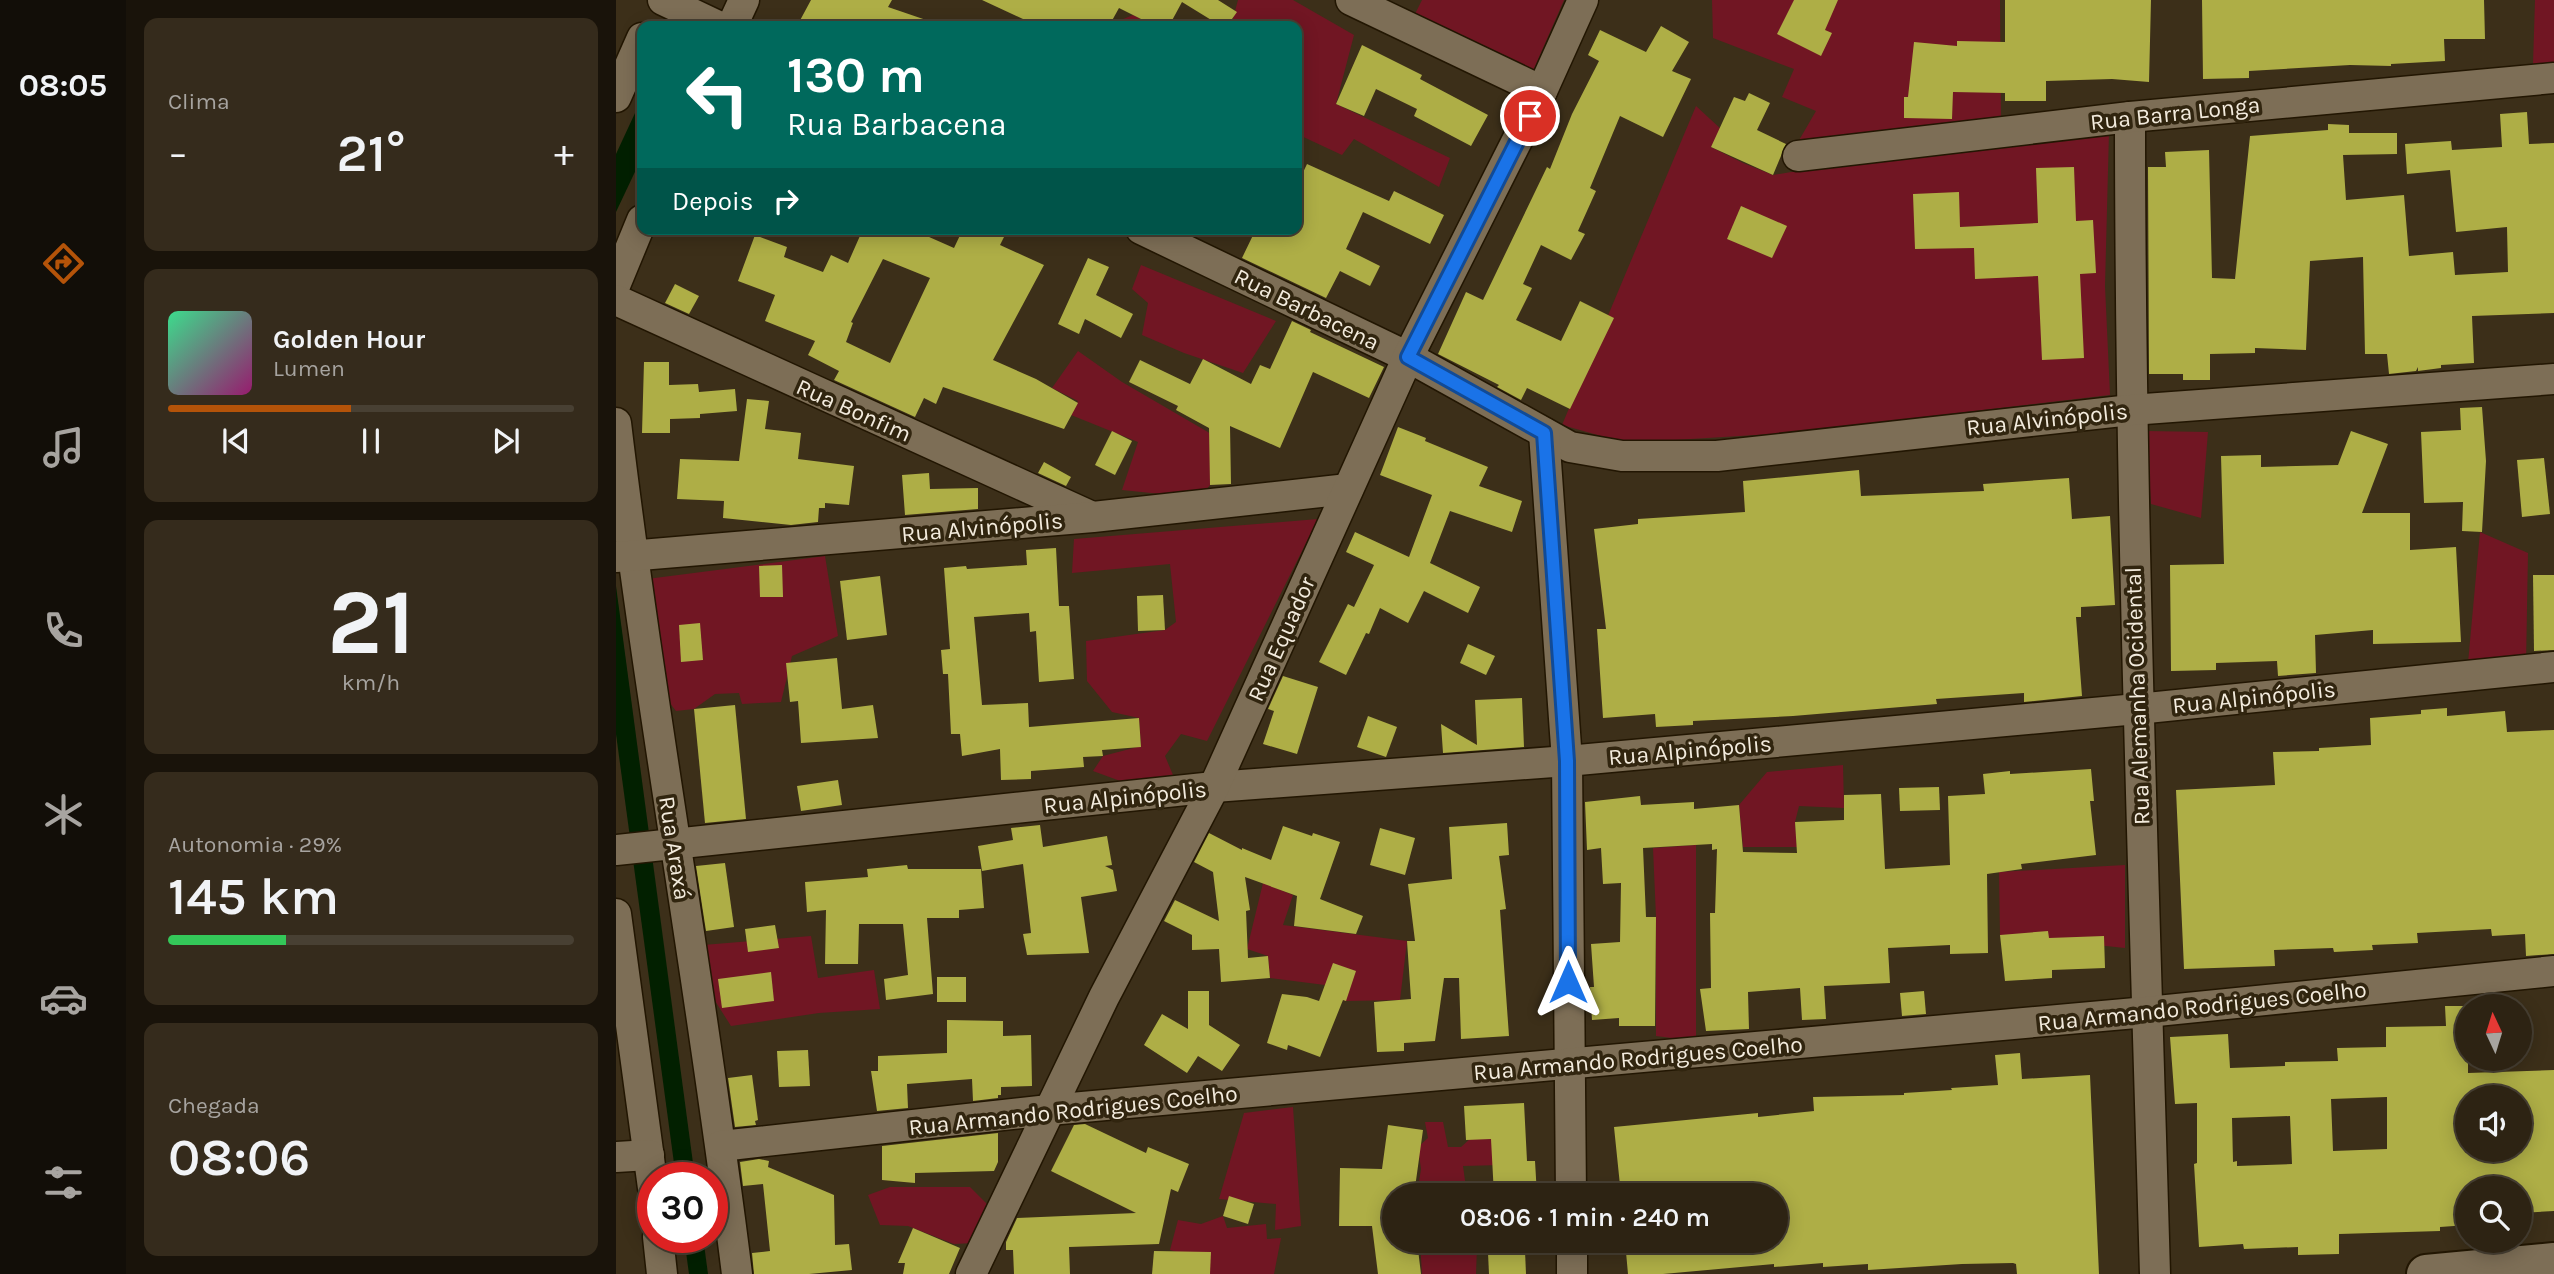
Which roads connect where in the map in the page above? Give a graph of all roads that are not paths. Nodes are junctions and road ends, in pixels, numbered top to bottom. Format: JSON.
{"nodes":[{"id":1,"x":744,"y":0,"type":"edge"},
{"id":2,"x":1351,"y":0,"type":"edge"},
{"id":3,"x":1583,"y":0,"type":"edge"},
{"id":4,"x":665,"y":2,"type":"edge"},
{"id":5,"x":652,"y":21,"type":"edge"},
{"id":6,"x":706,"y":21,"type":"edge"},
{"id":7,"x":734,"y":21,"type":"edge"},
{"id":8,"x":637,"y":49,"type":"edge"},
{"id":9,"x":2554,"y":78,"type":"edge"},
{"id":10,"x":1542,"y":91,"type":"junction"},
{"id":11,"x":616,"y":97,"type":"edge"},
{"id":12,"x":2130,"y":117,"type":"junction"},
{"id":13,"x":1798,"y":156,"type":"dead end"},
{"id":14,"x":637,"y":232,"type":"edge"},
{"id":15,"x":1154,"y":235,"type":"edge"},
{"id":16,"x":616,"y":283,"type":"edge"},
{"id":17,"x":616,"y":300,"type":"edge"},
{"id":18,"x":1408,"y":357,"type":"junction"},
{"id":19,"x":2554,"y":379,"type":"edge"},
{"id":20,"x":2131,"y":410,"type":"junction"},
{"id":21,"x":616,"y":423,"type":"edge"},
{"id":22,"x":1544,"y":433,"type":"junction"},
{"id":23,"x":1348,"y":489,"type":"junction"},
{"id":24,"x":1093,"y":517,"type":"junction"},
{"id":25,"x":623,"y":557,"type":"edge"},
{"id":26,"x":2554,"y":667,"type":"edge"},
{"id":27,"x":2137,"y":709,"type":"junction"},
{"id":28,"x":1567,"y":761,"type":"junction"},
{"id":29,"x":1214,"y":787,"type":"junction"},
{"id":30,"x":667,"y":846,"type":"junction"},
{"id":31,"x":617,"y":850,"type":"edge"},
{"id":32,"x":616,"y":914,"type":"edge"},
{"id":33,"x":2554,"y":971,"type":"edge"},
{"id":34,"x":2147,"y":1012,"type":"junction"},
{"id":35,"x":1569,"y":1065,"type":"junction"},
{"id":36,"x":1049,"y":1110,"type":"junction"},
{"id":37,"x":721,"y":1146,"type":"junction"},
{"id":38,"x":649,"y":1155,"type":"junction"},
{"id":39,"x":616,"y":1157,"type":"edge"},
{"id":40,"x":650,"y":1162,"type":"edge"},
{"id":41,"x":1571,"y":1183,"type":"edge"},
{"id":42,"x":660,"y":1253,"type":"edge"},
{"id":43,"x":1572,"y":1253,"type":"edge"},
{"id":44,"x":2554,"y":1262,"type":"edge"},
{"id":45,"x":663,"y":1274,"type":"edge"},
{"id":46,"x":737,"y":1274,"type":"edge"},
{"id":47,"x":971,"y":1274,"type":"edge"},
{"id":48,"x":1572,"y":1274,"type":"edge"},
{"id":49,"x":2155,"y":1274,"type":"edge"},
{"id":50,"x":2426,"y":1274,"type":"edge"}],
"edges":[{"from":1,"to":7,"type":"street"},
{"from":2,"to":10,"type":"street"},
{"from":3,"to":10,"type":"street","name":"Rua Equador"},
{"from":4,"to":5,"type":"street"},
{"from":4,"to":6,"type":"street"},
{"from":8,"to":11,"type":"street"},
{"from":9,"to":12,"type":"street","name":"Rua Barra Longa"},
{"from":10,"to":18,"type":"street","name":"Rua Equador"},
{"from":12,"to":13,"type":"street","name":"Rua Barra Longa"},
{"from":12,"to":20,"type":"street","name":"Rua Alemanha Ocidental"},
{"from":14,"to":16,"type":"street"},
{"from":15,"to":18,"type":"street","name":"Rua Barbacena"},
{"from":17,"to":24,"type":"street","name":"Rua Bonfim"},
{"from":18,"to":22,"type":"street","name":"Rua Barbacena"},
{"from":18,"to":23,"type":"street","name":"Rua Equador"},
{"from":19,"to":20,"type":"street","name":"Rua Alvinópolis"},
{"from":20,"to":22,"type":"street","name":"Rua Alvinópolis"},
{"from":20,"to":27,"type":"street","name":"Rua Alemanha Ocidental"},
{"from":21,"to":25,"type":"street","name":"Rua Araxá"},
{"from":22,"to":28,"type":"street"},
{"from":23,"to":24,"type":"street","name":"Rua Alvinópolis"},
{"from":23,"to":29,"type":"street","name":"Rua Equador"},
{"from":24,"to":25,"type":"street","name":"Rua Alvinópolis"},
{"from":25,"to":30,"type":"street","name":"Rua Araxá"},
{"from":26,"to":27,"type":"street","name":"Rua Alpinópolis"},
{"from":27,"to":28,"type":"street","name":"Rua Alpinópolis"},
{"from":27,"to":34,"type":"street","name":"Rua Alemanha Ocidental"},
{"from":28,"to":29,"type":"street","name":"Rua Alpinópolis"},
{"from":28,"to":35,"type":"street"},
{"from":29,"to":30,"type":"street","name":"Rua Alpinópolis"},
{"from":29,"to":36,"type":"street","name":"Rua Equador"},
{"from":30,"to":31,"type":"street","name":"Rua Alpinópolis"},
{"from":30,"to":37,"type":"street","name":"Rua Araxá"},
{"from":32,"to":38,"type":"street"},
{"from":33,"to":34,"type":"street","name":"Rua Armando Rodrigues Coelho"},
{"from":34,"to":35,"type":"street","name":"Rua Armando Rodrigues Coelho"},
{"from":34,"to":49,"type":"street","name":"Rua Alemanha Ocidental"},
{"from":35,"to":36,"type":"street","name":"Rua Armando Rodrigues Coelho"},
{"from":35,"to":41,"type":"street"},
{"from":36,"to":37,"type":"street","name":"Rua Armando Rodrigues Coelho"},
{"from":36,"to":47,"type":"street","name":"Rua Equador"},
{"from":37,"to":46,"type":"street","name":"Rua Araxá"},
{"from":38,"to":39,"type":"street"},
{"from":38,"to":40,"type":"street"},
{"from":42,"to":45,"type":"street"},
{"from":43,"to":48,"type":"street"},
{"from":44,"to":50,"type":"main road"}]}
